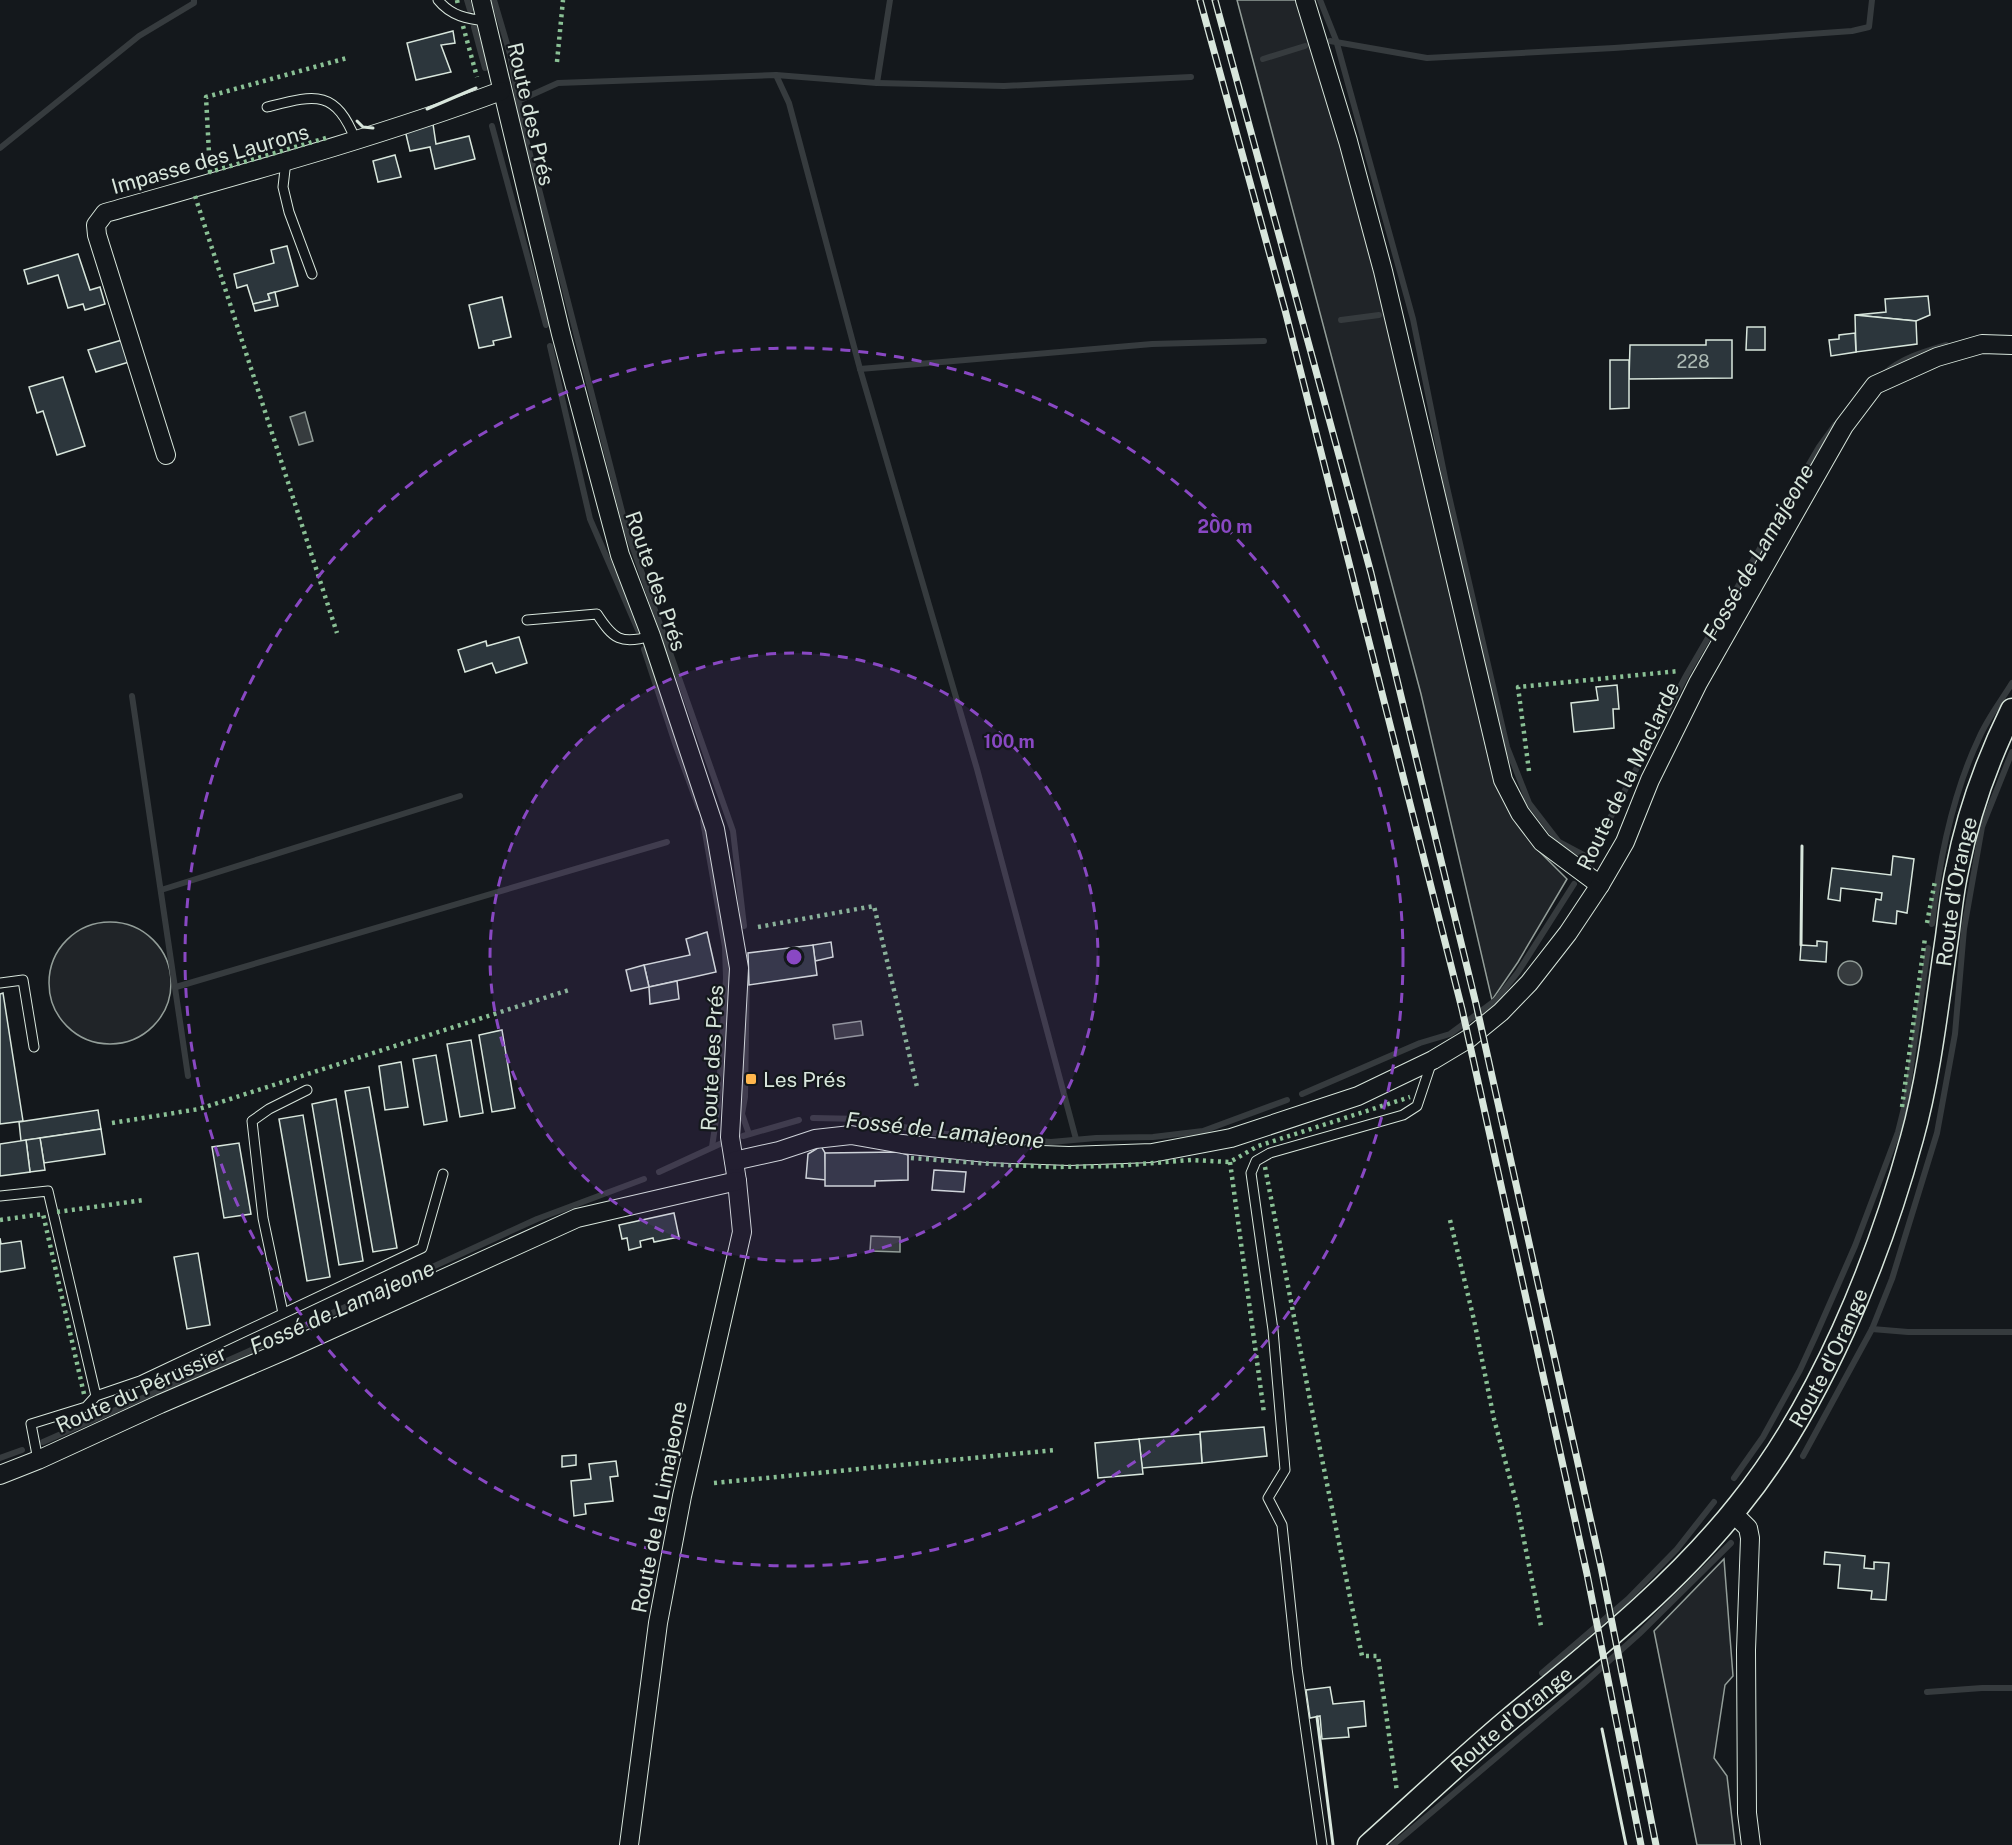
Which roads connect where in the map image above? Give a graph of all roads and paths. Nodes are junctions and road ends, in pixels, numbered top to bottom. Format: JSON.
{"nodes":[{"id":1,"x":438,"y":0,"type":"edge"},
{"id":2,"x":481,"y":0,"type":"edge"},
{"id":3,"x":1305,"y":0,"type":"edge"},
{"id":4,"x":487,"y":21,"type":"junction"},
{"id":5,"x":501,"y":91,"type":"junction"},
{"id":6,"x":267,"y":107,"type":"dead end"},
{"id":7,"x":356,"y":141,"type":"junction"},
{"id":8,"x":286,"y":161,"type":"junction"},
{"id":9,"x":312,"y":274,"type":"dead end"},
{"id":10,"x":2012,"y":345,"type":"edge"},
{"id":11,"x":166,"y":455,"type":"dead end"},
{"id":12,"x":527,"y":620,"type":"dead end"},
{"id":13,"x":651,"y":636,"type":"junction"},
{"id":14,"x":2012,"y":710,"type":"edge"},
{"id":15,"x":1600,"y":885,"type":"junction"},
{"id":16,"x":0,"y":983,"type":"edge"},
{"id":17,"x":34,"y":1047,"type":"dead end"},
{"id":18,"x":1433,"y":1060,"type":"junction"},
{"id":19,"x":307,"y":1090,"type":"dead end"},
{"id":20,"x":734,"y":1161,"type":"junction"},
{"id":21,"x":443,"y":1173,"type":"dead end"},
{"id":22,"x":737,"y":1181,"type":"junction"},
{"id":23,"x":0,"y":1196,"type":"edge"},
{"id":24,"x":283,"y":1313,"type":"junction"},
{"id":25,"x":96,"y":1396,"type":"junction"},
{"id":26,"x":39,"y":1460,"type":"junction"},
{"id":27,"x":0,"y":1475,"type":"edge"},
{"id":28,"x":1733,"y":1513,"type":"junction"},
{"id":29,"x":629,"y":1845,"type":"edge"},
{"id":30,"x":1322,"y":1845,"type":"edge"},
{"id":31,"x":1369,"y":1845,"type":"edge"},
{"id":32,"x":1751,"y":1845,"type":"edge"}],
"edges":[{"from":1,"to":4,"type":"lane"},
{"from":2,"to":4,"type":"street","name":"Route des Prés"},
{"from":3,"to":15,"type":"street"},
{"from":4,"to":5,"type":"street","name":"Route des Prés"},
{"from":5,"to":7,"type":"street","name":"Impasse des Laurons"},
{"from":5,"to":13,"type":"street","name":"Route des Prés"},
{"from":6,"to":7,"type":"lane"},
{"from":7,"to":8,"type":"street","name":"Impasse des Laurons"},
{"from":8,"to":9,"type":"lane"},
{"from":8,"to":11,"type":"street","name":"Impasse des Laurons"},
{"from":10,"to":15,"type":"street","name":"Route de la Maclarde"},
{"from":12,"to":13,"type":"lane"},
{"from":13,"to":20,"type":"street","name":"Route des Prés"},
{"from":14,"to":28,"type":"street","name":"Route d'Orange"},
{"from":15,"to":18,"type":"street","name":"Route de la Maclarde"},
{"from":16,"to":17,"type":"lane"},
{"from":18,"to":20,"type":"street","name":"Route de la Maclarde"},
{"from":18,"to":30,"type":"lane"},
{"from":19,"to":24,"type":"lane"},
{"from":20,"to":22,"type":"street","name":"Route des Prés"},
{"from":21,"to":24,"type":"lane"},
{"from":22,"to":26,"type":"street","name":"Route du Pérussier"},
{"from":22,"to":29,"type":"street","name":"Route de la Limajeone"},
{"from":23,"to":25,"type":"lane"},
{"from":24,"to":25,"type":"lane"},
{"from":25,"to":26,"type":"lane"},
{"from":26,"to":27,"type":"street","name":"Route du Pérussier"},
{"from":28,"to":31,"type":"street","name":"Route d'Orange"},
{"from":28,"to":32,"type":"street"}]}
